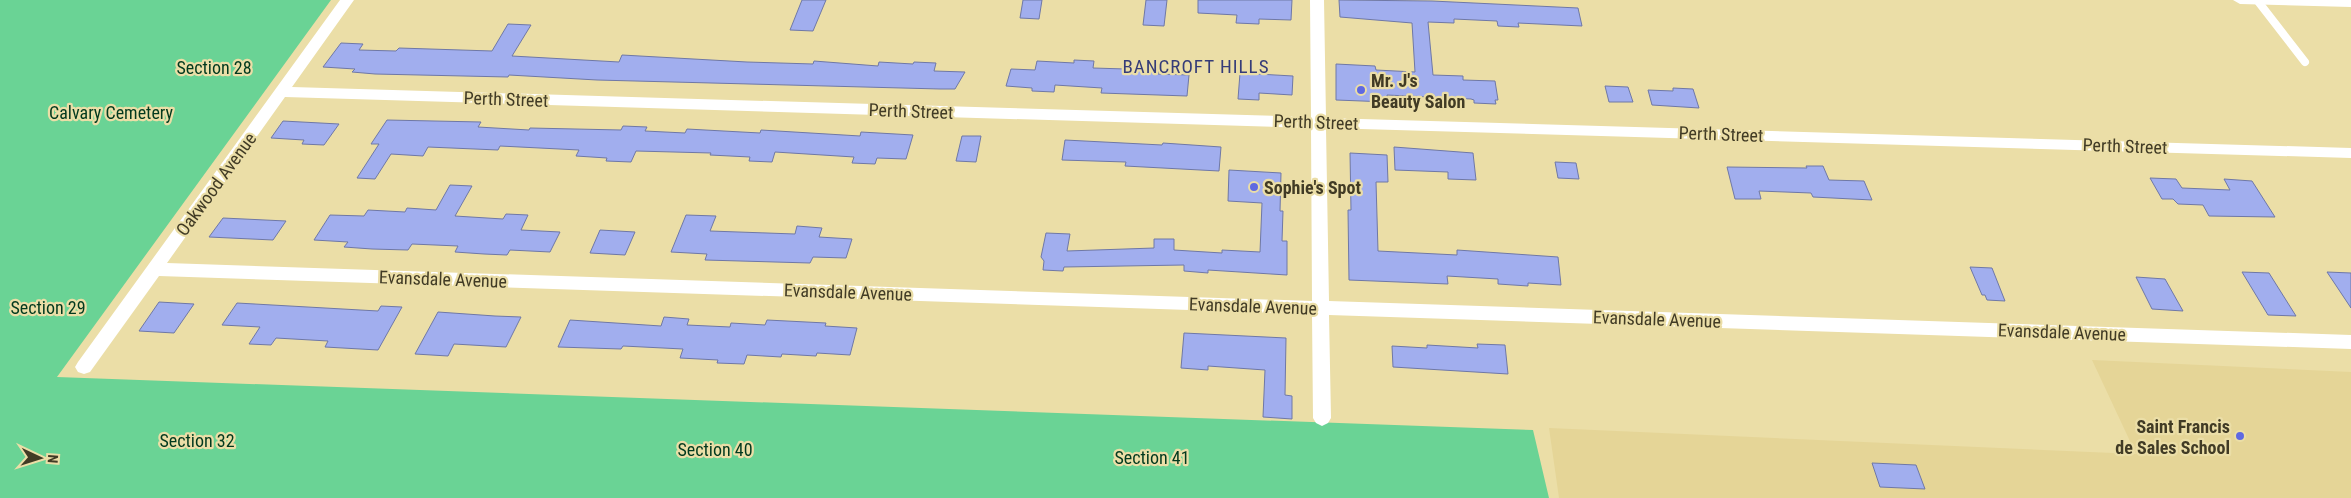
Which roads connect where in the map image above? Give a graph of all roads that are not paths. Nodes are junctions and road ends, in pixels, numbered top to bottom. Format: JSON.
{"nodes":[{"id":1,"x":347,"y":0,"type":"edge"},
{"id":2,"x":1317,"y":0,"type":"edge"},
{"id":3,"x":2241,"y":0,"type":"edge"},
{"id":4,"x":2257,"y":0,"type":"edge"},
{"id":5,"x":2351,"y":3,"type":"edge"},
{"id":6,"x":2305,"y":62,"type":"dead end"},
{"id":7,"x":280,"y":92,"type":"junction"},
{"id":8,"x":1319,"y":122,"type":"junction"},
{"id":9,"x":2351,"y":153,"type":"edge"},
{"id":10,"x":154,"y":269,"type":"junction"},
{"id":11,"x":1321,"y":308,"type":"junction"},
{"id":12,"x":2351,"y":342,"type":"edge"},
{"id":13,"x":84,"y":367,"type":"dead end"},
{"id":14,"x":1322,"y":418,"type":"dead end"}],
"edges":[{"from":1,"to":7,"type":"street","name":"Oakwood Avenue"},
{"from":2,"to":8,"type":"street"},
{"from":3,"to":4,"type":"street"},
{"from":4,"to":5,"type":"street"},
{"from":4,"to":6,"type":"lane"},
{"from":7,"to":8,"type":"street","name":"Perth Street"},
{"from":7,"to":10,"type":"street","name":"Oakwood Avenue"},
{"from":8,"to":9,"type":"street","name":"Perth Street"},
{"from":8,"to":11,"type":"street"},
{"from":10,"to":11,"type":"street","name":"Evansdale Avenue"},
{"from":10,"to":13,"type":"street","name":"Oakwood Avenue"},
{"from":11,"to":12,"type":"street","name":"Evansdale Avenue"},
{"from":11,"to":14,"type":"street"}]}
